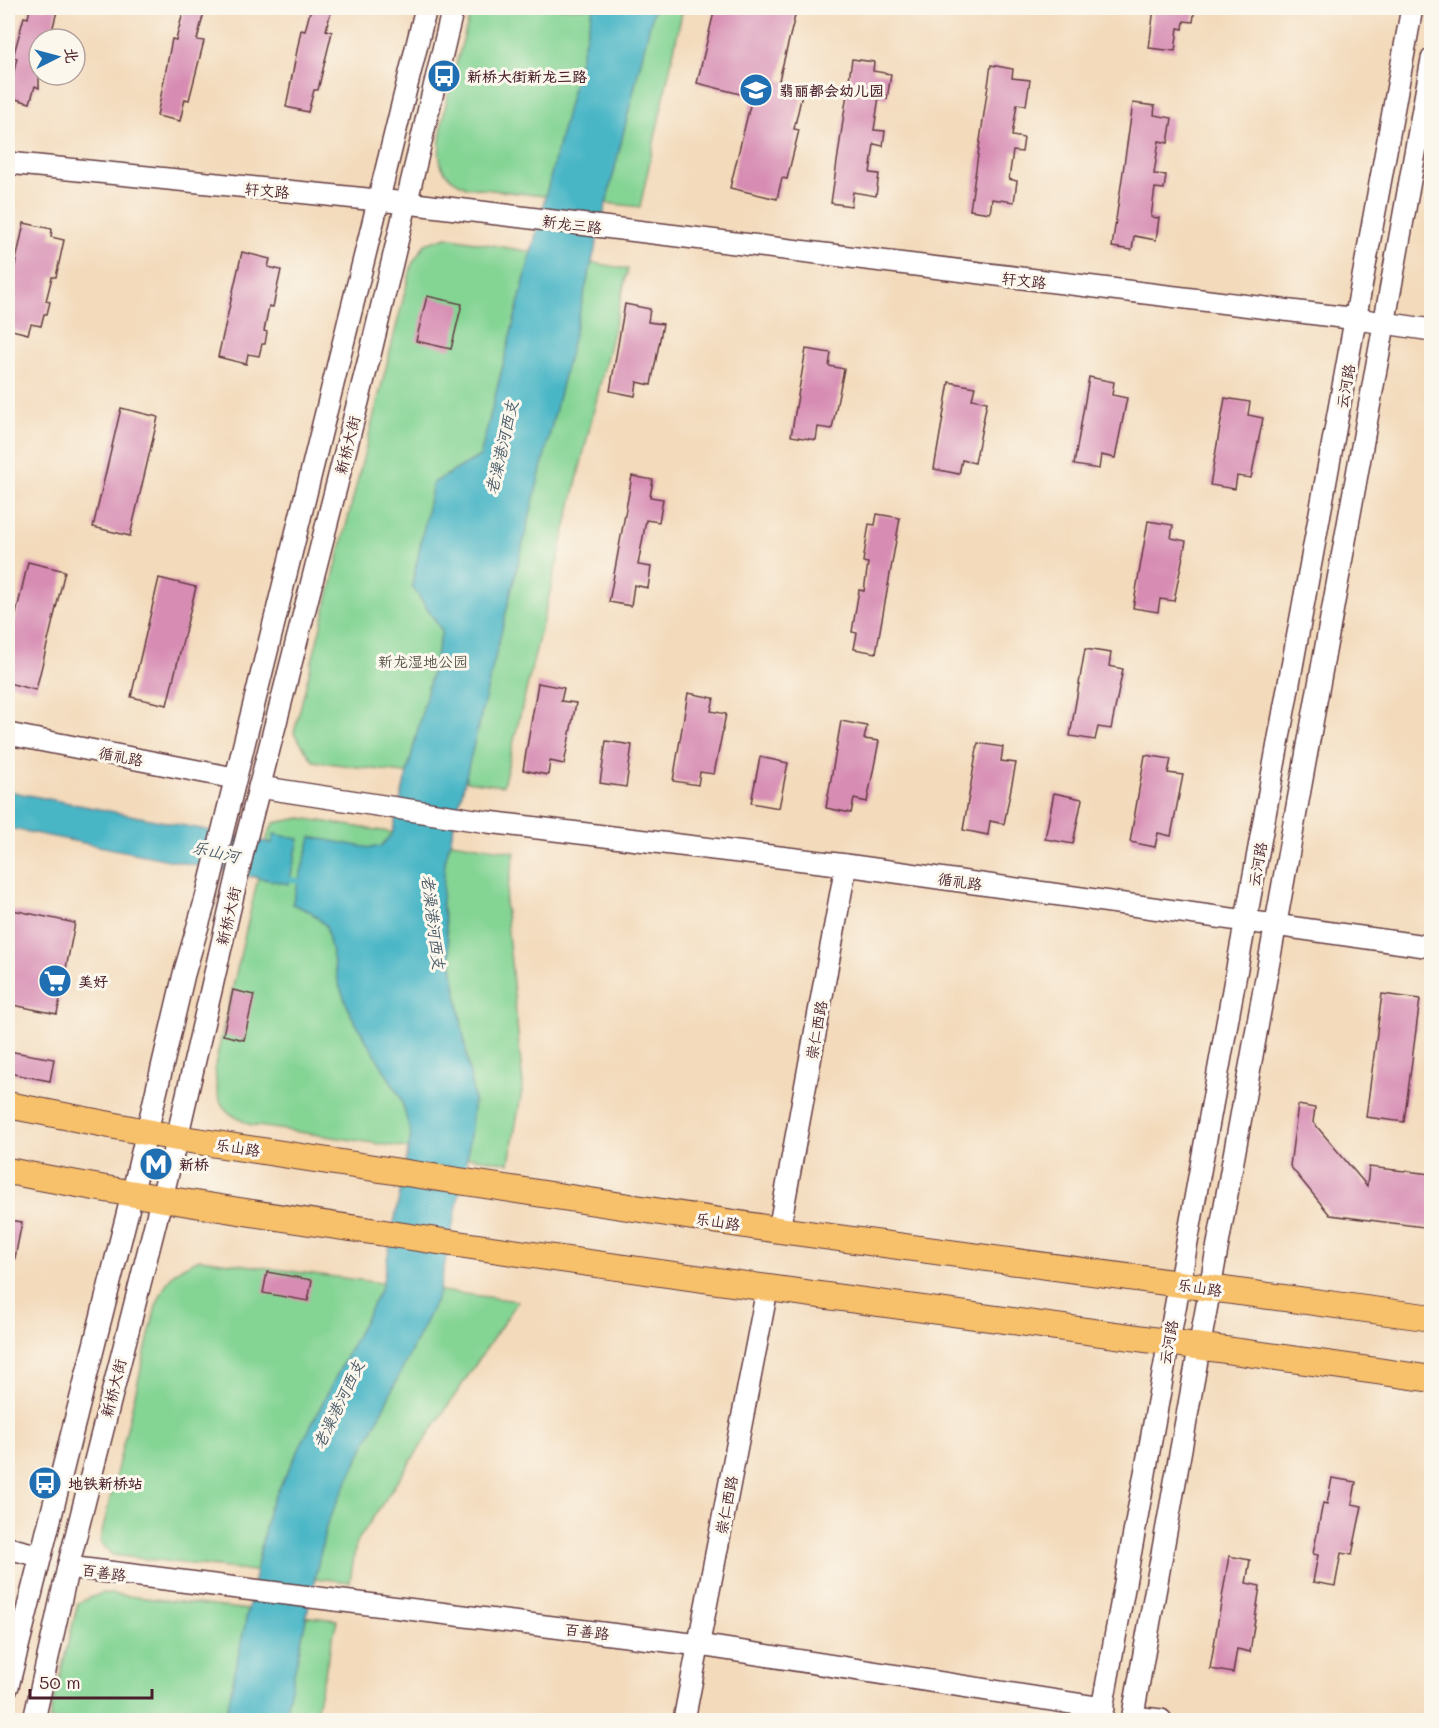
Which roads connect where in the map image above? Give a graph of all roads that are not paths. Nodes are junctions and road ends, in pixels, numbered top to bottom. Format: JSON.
{"nodes":[{"id":1,"x":426,"y":8,"type":"edge"},
{"id":2,"x":453,"y":8,"type":"edge"},
{"id":3,"x":1412,"y":8,"type":"edge"},
{"id":4,"x":1431,"y":59,"type":"edge"},
{"id":5,"x":8,"y":163,"type":"edge"},
{"id":6,"x":379,"y":200,"type":"junction"},
{"id":7,"x":407,"y":203,"type":"junction"},
{"id":8,"x":526,"y":218,"type":"joint"},
{"id":9,"x":617,"y":230,"type":"joint"},
{"id":10,"x":1357,"y":319,"type":"junction"},
{"id":11,"x":1383,"y":323,"type":"junction"},
{"id":12,"x":1431,"y":330,"type":"edge"},
{"id":13,"x":8,"y":734,"type":"edge"},
{"id":14,"x":234,"y":778,"type":"junction"},
{"id":15,"x":259,"y":787,"type":"junction"},
{"id":16,"x":846,"y":865,"type":"junction"},
{"id":17,"x":1247,"y":921,"type":"junction"},
{"id":18,"x":1275,"y":926,"type":"junction"},
{"id":19,"x":1431,"y":947,"type":"edge"},
{"id":20,"x":8,"y":1105,"type":"edge"},
{"id":21,"x":147,"y":1132,"type":"junction"},
{"id":22,"x":177,"y":1138,"type":"junction"},
{"id":23,"x":8,"y":1171,"type":"edge"},
{"id":24,"x":132,"y":1195,"type":"junction"},
{"id":25,"x":160,"y":1200,"type":"junction"},
{"id":26,"x":779,"y":1230,"type":"junction"},
{"id":27,"x":1178,"y":1284,"type":"junction"},
{"id":28,"x":1210,"y":1289,"type":"junction"},
{"id":29,"x":767,"y":1290,"type":"junction"},
{"id":30,"x":1431,"y":1318,"type":"edge"},
{"id":31,"x":1168,"y":1342,"type":"junction"},
{"id":32,"x":1200,"y":1347,"type":"junction"},
{"id":33,"x":1431,"y":1379,"type":"edge"},
{"id":34,"x":8,"y":1548,"type":"edge"},
{"id":35,"x":40,"y":1556,"type":"junction"},
{"id":36,"x":68,"y":1567,"type":"junction"},
{"id":37,"x":699,"y":1646,"type":"junction"},
{"id":38,"x":8,"y":1686,"type":"edge"},
{"id":39,"x":1102,"y":1714,"type":"edge"},
{"id":40,"x":1132,"y":1719,"type":"edge"},
{"id":41,"x":34,"y":1720,"type":"edge"},
{"id":42,"x":684,"y":1720,"type":"edge"},
{"id":43,"x":1161,"y":1720,"type":"edge"}],
"edges":[{"from":1,"to":6,"type":"street","name":"新桥大街"},
{"from":2,"to":7,"type":"street","name":"新桥大街"},
{"from":3,"to":10,"type":"street","name":"云河路"},
{"from":4,"to":11,"type":"street","name":"云河路"},
{"from":5,"to":6,"type":"street","name":"轩文路"},
{"from":6,"to":7,"type":"street","name":"轩文路"},
{"from":6,"to":14,"type":"street","name":"新桥大街"},
{"from":7,"to":8,"type":"street","name":"轩文路"},
{"from":7,"to":15,"type":"street","name":"新桥大街"},
{"from":8,"to":9,"type":"street","name":"新龙三路"},
{"from":9,"to":10,"type":"street","name":"轩文路"},
{"from":10,"to":11,"type":"street","name":"轩文路"},
{"from":10,"to":17,"type":"street","name":"云河路"},
{"from":11,"to":12,"type":"street","name":"轩文路"},
{"from":11,"to":18,"type":"street","name":"云河路"},
{"from":13,"to":14,"type":"street","name":"循礼路"},
{"from":14,"to":21,"type":"street","name":"新桥大街"},
{"from":15,"to":16,"type":"street","name":"循礼路"},
{"from":15,"to":22,"type":"street","name":"新桥大街"},
{"from":16,"to":17,"type":"street","name":"循礼路"},
{"from":16,"to":26,"type":"street","name":"崇仁西路"},
{"from":17,"to":18,"type":"street","name":"循礼路"},
{"from":17,"to":27,"type":"street","name":"云河路"},
{"from":18,"to":19,"type":"street","name":"循礼路"},
{"from":18,"to":28,"type":"street","name":"云河路"},
{"from":20,"to":21,"type":"main road","name":"乐山路"},
{"from":21,"to":22,"type":"main road","name":"乐山路"},
{"from":21,"to":24,"type":"street","name":"新桥大街"},
{"from":22,"to":25,"type":"street","name":"新桥大街"},
{"from":22,"to":26,"type":"main road","name":"乐山路"},
{"from":23,"to":24,"type":"main road"},
{"from":24,"to":25,"type":"main road"},
{"from":24,"to":35,"type":"street","name":"新桥大街"},
{"from":25,"to":29,"type":"main road"},
{"from":25,"to":36,"type":"street","name":"新桥大街"},
{"from":26,"to":27,"type":"main road","name":"乐山路"},
{"from":27,"to":28,"type":"main road","name":"乐山路"},
{"from":27,"to":31,"type":"street","name":"云河路"},
{"from":28,"to":30,"type":"main road","name":"乐山路"},
{"from":28,"to":32,"type":"street","name":"云河路"},
{"from":29,"to":31,"type":"main road"},
{"from":29,"to":37,"type":"street","name":"崇仁西路"},
{"from":31,"to":32,"type":"main road"},
{"from":31,"to":39,"type":"street","name":"云河路"},
{"from":32,"to":33,"type":"main road"},
{"from":32,"to":40,"type":"street","name":"云河路"},
{"from":34,"to":35,"type":"street"},
{"from":35,"to":38,"type":"street","name":"新桥大街"},
{"from":36,"to":37,"type":"street","name":"百善路"},
{"from":36,"to":41,"type":"street","name":"新桥大街"},
{"from":37,"to":39,"type":"street","name":"百善路"},
{"from":37,"to":42,"type":"street","name":"崇仁西路"},
{"from":40,"to":43,"type":"street"}]}
